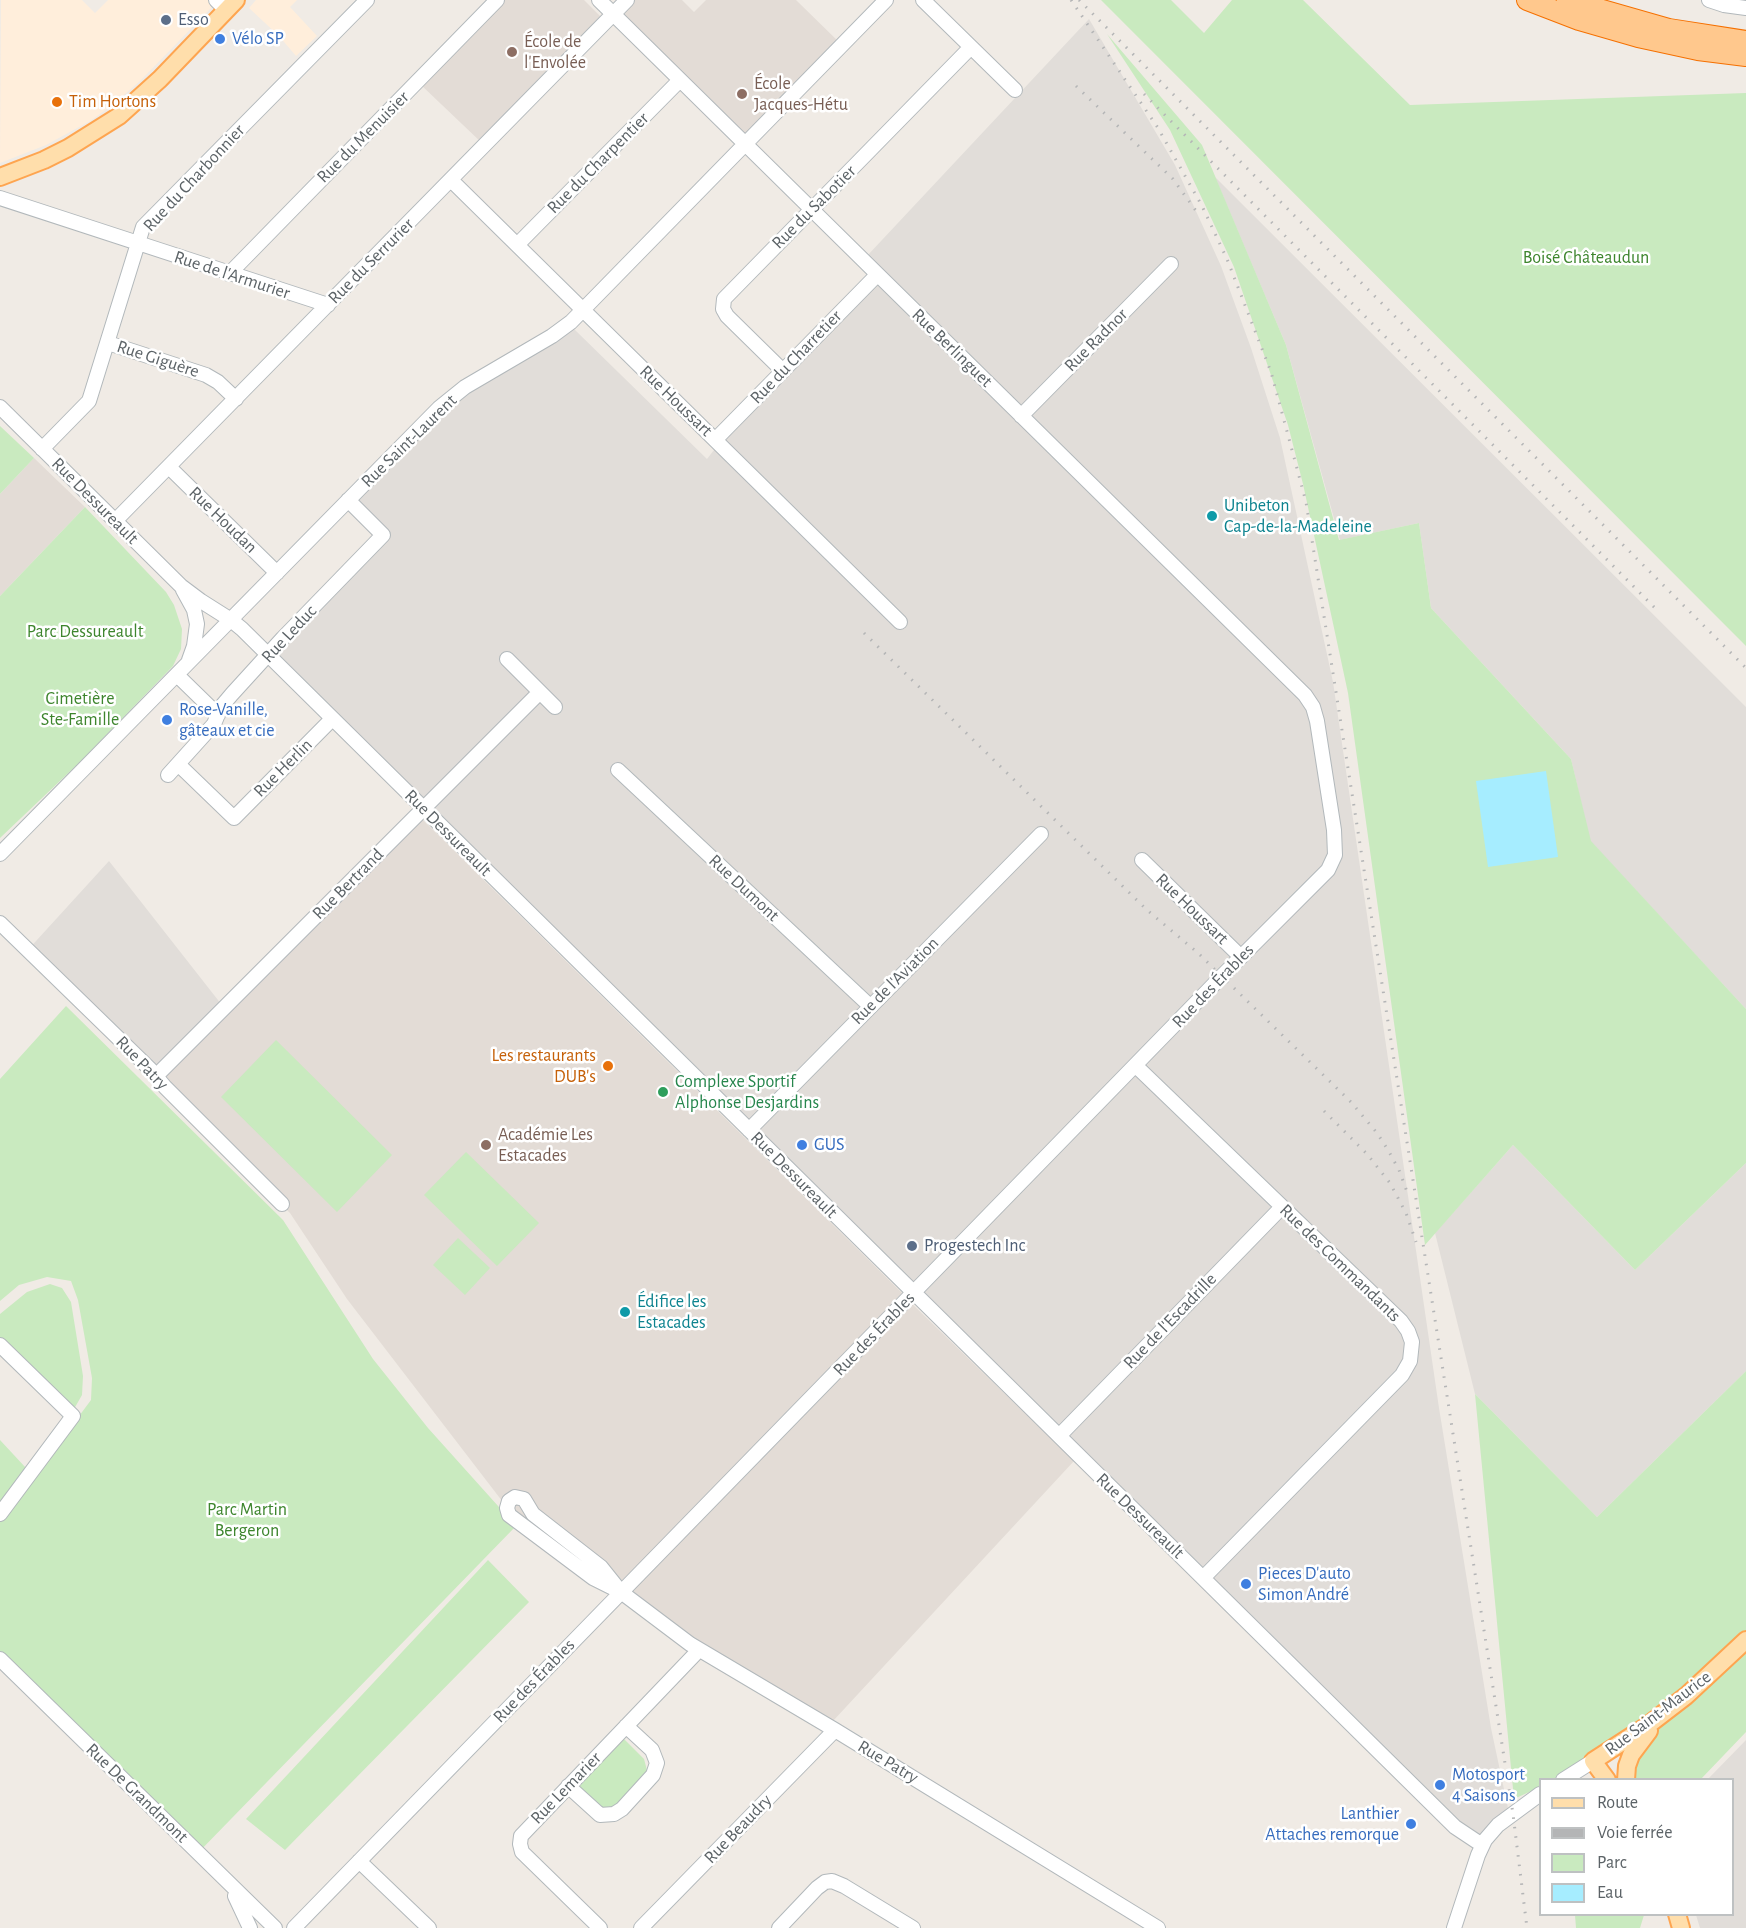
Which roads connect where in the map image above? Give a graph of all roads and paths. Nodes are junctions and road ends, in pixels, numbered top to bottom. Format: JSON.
{"nodes":[{"id":1,"x":367,"y":0,"type":"edge"},
{"id":2,"x":497,"y":0,"type":"edge"},
{"id":3,"x":599,"y":0,"type":"edge"},
{"id":4,"x":627,"y":0,"type":"edge"},
{"id":5,"x":886,"y":0,"type":"edge"},
{"id":6,"x":923,"y":0,"type":"edge"},
{"id":7,"x":1527,"y":0,"type":"edge"},
{"id":8,"x":1567,"y":0,"type":"edge"},
{"id":9,"x":1709,"y":0,"type":"edge"},
{"id":10,"x":226,"y":3,"type":"edge"},
{"id":11,"x":1746,"y":8,"type":"edge"},
{"id":12,"x":613,"y":14,"type":"junction"},
{"id":13,"x":1746,"y":41,"type":"edge"},
{"id":14,"x":971,"y":47,"type":"junction"},
{"id":15,"x":1746,"y":56,"type":"edge"},
{"id":16,"x":680,"y":80,"type":"junction"},
{"id":17,"x":1015,"y":90,"type":"dead end"},
{"id":18,"x":746,"y":145,"type":"junction"},
{"id":19,"x":0,"y":177,"type":"edge"},
{"id":20,"x":451,"y":180,"type":"junction"},
{"id":21,"x":0,"y":198,"type":"edge"},
{"id":22,"x":811,"y":210,"type":"junction"},
{"id":23,"x":138,"y":245,"type":"junction"},
{"id":24,"x":517,"y":245,"type":"junction"},
{"id":25,"x":1171,"y":264,"type":"dead end"},
{"id":26,"x":228,"y":274,"type":"junction"},
{"id":27,"x":877,"y":275,"type":"junction"},
{"id":28,"x":328,"y":305,"type":"junction"},
{"id":29,"x":583,"y":310,"type":"junction"},
{"id":30,"x":108,"y":343,"type":"junction"},
{"id":31,"x":783,"y":371,"type":"junction"},
{"id":32,"x":236,"y":399,"type":"junction"},
{"id":33,"x":0,"y":407,"type":"edge"},
{"id":34,"x":1021,"y":416,"type":"junction"},
{"id":35,"x":715,"y":440,"type":"junction"},
{"id":36,"x":42,"y":449,"type":"junction"},
{"id":37,"x":169,"y":467,"type":"junction"},
{"id":38,"x":348,"y":500,"type":"junction"},
{"id":39,"x":115,"y":521,"type":"junction"},
{"id":40,"x":277,"y":573,"type":"junction"},
{"id":41,"x":181,"y":586,"type":"junction"},
{"id":42,"x":231,"y":620,"type":"junction"},
{"id":43,"x":900,"y":622,"type":"dead end"},
{"id":44,"x":268,"y":656,"type":"junction"},
{"id":45,"x":507,"y":659,"type":"dead end"},
{"id":46,"x":181,"y":672,"type":"junction"},
{"id":47,"x":540,"y":692,"type":"junction"},
{"id":48,"x":1305,"y":695,"type":"joint"},
{"id":49,"x":555,"y":707,"type":"dead end"},
{"id":50,"x":218,"y":715,"type":"junction"},
{"id":51,"x":332,"y":719,"type":"junction"},
{"id":52,"x":178,"y":764,"type":"junction"},
{"id":53,"x":618,"y":770,"type":"dead end"},
{"id":54,"x":168,"y":775,"type":"dead end"},
{"id":55,"x":423,"y":808,"type":"junction"},
{"id":56,"x":1041,"y":834,"type":"dead end"},
{"id":57,"x":0,"y":854,"type":"edge"},
{"id":58,"x":1143,"y":860,"type":"dead end"},
{"id":59,"x":0,"y":923,"type":"edge"},
{"id":60,"x":1241,"y":957,"type":"junction"},
{"id":61,"x":870,"y":1006,"type":"junction"},
{"id":62,"x":1136,"y":1066,"type":"junction"},
{"id":63,"x":156,"y":1076,"type":"junction"},
{"id":64,"x":749,"y":1130,"type":"junction"},
{"id":65,"x":282,"y":1204,"type":"dead end"},
{"id":66,"x":1282,"y":1207,"type":"junction"},
{"id":67,"x":914,"y":1293,"type":"junction"},
{"id":68,"x":0,"y":1345,"type":"edge"},
{"id":69,"x":1059,"y":1436,"type":"junction"},
{"id":70,"x":0,"y":1514,"type":"edge"},
{"id":71,"x":1203,"y":1578,"type":"junction"},
{"id":72,"x":621,"y":1592,"type":"junction"},
{"id":73,"x":1746,"y":1640,"type":"edge"},
{"id":74,"x":699,"y":1650,"type":"junction"},
{"id":75,"x":0,"y":1659,"type":"edge"},
{"id":76,"x":1660,"y":1716,"type":"junction"},
{"id":77,"x":626,"y":1726,"type":"junction"},
{"id":78,"x":835,"y":1730,"type":"junction"},
{"id":79,"x":1593,"y":1761,"type":"junction"},
{"id":80,"x":1565,"y":1778,"type":"edge"},
{"id":81,"x":1606,"y":1778,"type":"edge"},
{"id":82,"x":1626,"y":1778,"type":"edge"},
{"id":83,"x":568,"y":1786,"type":"junction"},
{"id":84,"x":1539,"y":1795,"type":"edge"},
{"id":85,"x":1482,"y":1845,"type":"junction"},
{"id":86,"x":359,"y":1861,"type":"junction"},
{"id":87,"x":226,"y":1881,"type":"junction"},
{"id":88,"x":250,"y":1928,"type":"edge"},
{"id":89,"x":274,"y":1928,"type":"edge"},
{"id":90,"x":294,"y":1928,"type":"edge"},
{"id":91,"x":429,"y":1928,"type":"edge"},
{"id":92,"x":600,"y":1928,"type":"edge"},
{"id":93,"x":641,"y":1928,"type":"edge"},
{"id":94,"x":779,"y":1928,"type":"edge"},
{"id":95,"x":913,"y":1928,"type":"edge"},
{"id":96,"x":1158,"y":1928,"type":"edge"},
{"id":97,"x":1454,"y":1928,"type":"edge"}],
"edges":[{"from":1,"to":23,"type":"street","name":"Rue du Charbonnier"},
{"from":2,"to":26,"type":"street","name":"Rue du Menuisier"},
{"from":3,"to":12,"type":"street","name":"Rue Berlinguet"},
{"from":4,"to":12,"type":"street","name":"Rue du Serrurier"},
{"from":5,"to":18,"type":"street","name":"Rue Saint-Laurent"},
{"from":6,"to":14,"type":"street"},
{"from":7,"to":15,"type":"highway"},
{"from":8,"to":13,"type":"highway"},
{"from":9,"to":11,"type":"street"},
{"from":10,"to":19,"type":"main road"},
{"from":12,"to":16,"type":"street","name":"Rue Berlinguet"},
{"from":12,"to":20,"type":"street","name":"Rue du Serrurier"},
{"from":14,"to":17,"type":"street"},
{"from":14,"to":22,"type":"street","name":"Rue du Sabotier"},
{"from":16,"to":18,"type":"street","name":"Rue Berlinguet"},
{"from":16,"to":24,"type":"street","name":"Rue du Charpentier"},
{"from":18,"to":22,"type":"street","name":"Rue Berlinguet"},
{"from":18,"to":29,"type":"street","name":"Rue Saint-Laurent"},
{"from":20,"to":24,"type":"street","name":"Rue Houssart"},
{"from":20,"to":28,"type":"street","name":"Rue du Serrurier"},
{"from":21,"to":23,"type":"street","name":"Rue de l'Armurier"},
{"from":22,"to":27,"type":"street","name":"Rue Berlinguet"},
{"from":22,"to":31,"type":"street","name":"Rue du Sabotier"},
{"from":23,"to":26,"type":"street","name":"Rue de l'Armurier"},
{"from":23,"to":30,"type":"street","name":"Rue du Charbonnier"},
{"from":24,"to":29,"type":"street","name":"Rue Houssart"},
{"from":25,"to":34,"type":"street","name":"Rue Radnor"},
{"from":26,"to":28,"type":"street","name":"Rue de l'Armurier"},
{"from":27,"to":31,"type":"street","name":"Rue du Charretier"},
{"from":27,"to":34,"type":"street","name":"Rue Berlinguet"},
{"from":28,"to":32,"type":"street","name":"Rue du Serrurier"},
{"from":29,"to":35,"type":"street","name":"Rue Houssart"},
{"from":29,"to":38,"type":"street","name":"Rue Saint-Laurent"},
{"from":30,"to":32,"type":"street","name":"Rue Giguère"},
{"from":30,"to":36,"type":"street","name":"Rue du Charbonnier"},
{"from":31,"to":35,"type":"street","name":"Rue du Charretier"},
{"from":32,"to":37,"type":"street","name":"Rue du Serrurier"},
{"from":33,"to":36,"type":"street","name":"Rue Dessureault"},
{"from":34,"to":48,"type":"street","name":"Rue Berlinguet"},
{"from":35,"to":43,"type":"street","name":"Rue Houssart"},
{"from":36,"to":39,"type":"street","name":"Rue Dessureault"},
{"from":37,"to":39,"type":"street","name":"Rue du Serrurier"},
{"from":37,"to":40,"type":"street","name":"Rue Houdan"},
{"from":38,"to":40,"type":"street","name":"Rue Saint-Laurent"},
{"from":38,"to":44,"type":"street","name":"Rue Leduc"},
{"from":39,"to":41,"type":"street","name":"Rue Dessureault"},
{"from":40,"to":42,"type":"street","name":"Rue Saint-Laurent"},
{"from":41,"to":42,"type":"street","name":"Rue Dessureault"},
{"from":41,"to":46,"type":"street"},
{"from":42,"to":44,"type":"street","name":"Rue Dessureault"},
{"from":42,"to":46,"type":"street","name":"Rue Saint-Laurent"},
{"from":44,"to":50,"type":"street","name":"Rue Leduc"},
{"from":44,"to":51,"type":"street","name":"Rue Dessureault"},
{"from":45,"to":47,"type":"street"},
{"from":46,"to":50,"type":"street"},
{"from":46,"to":57,"type":"street","name":"Rue Saint-Laurent"},
{"from":47,"to":49,"type":"street"},
{"from":47,"to":55,"type":"street","name":"Rue Bertrand"},
{"from":48,"to":60,"type":"street","name":"Rue des Érables"},
{"from":50,"to":52,"type":"street","name":"Rue Leduc"},
{"from":51,"to":52,"type":"street","name":"Rue Herlin"},
{"from":51,"to":55,"type":"street","name":"Rue Dessureault"},
{"from":52,"to":54,"type":"street","name":"Rue Leduc"},
{"from":53,"to":61,"type":"street","name":"Rue Dumont"},
{"from":55,"to":63,"type":"street","name":"Rue Bertrand"},
{"from":55,"to":64,"type":"street","name":"Rue Dessureault"},
{"from":56,"to":61,"type":"street","name":"Rue de l'Aviation"},
{"from":58,"to":60,"type":"street","name":"Rue Houssart"},
{"from":59,"to":63,"type":"street","name":"Rue Patry"},
{"from":60,"to":62,"type":"street","name":"Rue des Érables"},
{"from":61,"to":64,"type":"street","name":"Rue de l'Aviation"},
{"from":62,"to":66,"type":"street","name":"Rue des Commandants"},
{"from":62,"to":67,"type":"street","name":"Rue des Érables"},
{"from":63,"to":65,"type":"street","name":"Rue Patry"},
{"from":64,"to":67,"type":"street","name":"Rue Dessureault"},
{"from":66,"to":69,"type":"street","name":"Rue de l'Escadrille"},
{"from":66,"to":71,"type":"street","name":"Rue des Commandants"},
{"from":67,"to":69,"type":"street","name":"Rue Dessureault"},
{"from":67,"to":72,"type":"street","name":"Rue des Érables"},
{"from":68,"to":70,"type":"street"},
{"from":69,"to":71,"type":"street","name":"Rue Dessureault"},
{"from":71,"to":85,"type":"street","name":"Rue Dessureault"},
{"from":72,"to":72,"type":"street","name":"Rue Patry"},
{"from":72,"to":74,"type":"street","name":"Rue Patry"},
{"from":72,"to":86,"type":"street","name":"Rue des Érables"},
{"from":73,"to":76,"type":"main road","name":"Rue Saint-Maurice"},
{"from":74,"to":77,"type":"street","name":"Rue Lemarier"},
{"from":74,"to":78,"type":"street","name":"Rue Patry"},
{"from":75,"to":87,"type":"street","name":"Rue De Grandmont"},
{"from":76,"to":79,"type":"main road","name":"Rue Saint-Maurice"},
{"from":76,"to":82,"type":"main road"},
{"from":77,"to":83,"type":"street","name":"Rue Lemarier"},
{"from":77,"to":83,"type":"street"},
{"from":78,"to":93,"type":"street","name":"Rue Beaudry"},
{"from":78,"to":96,"type":"street","name":"Rue Patry"},
{"from":79,"to":80,"type":"street","name":"Rue Saint-Maurice"},
{"from":79,"to":81,"type":"main road"},
{"from":83,"to":92,"type":"street","name":"Rue Lemarier"},
{"from":84,"to":85,"type":"street"},
{"from":85,"to":97,"type":"street"},
{"from":86,"to":90,"type":"street","name":"Rue des Érables"},
{"from":86,"to":91,"type":"street"},
{"from":87,"to":88,"type":"street"},
{"from":87,"to":89,"type":"street","name":"Rue De Grandmont"},
{"from":94,"to":95,"type":"street"}]}
